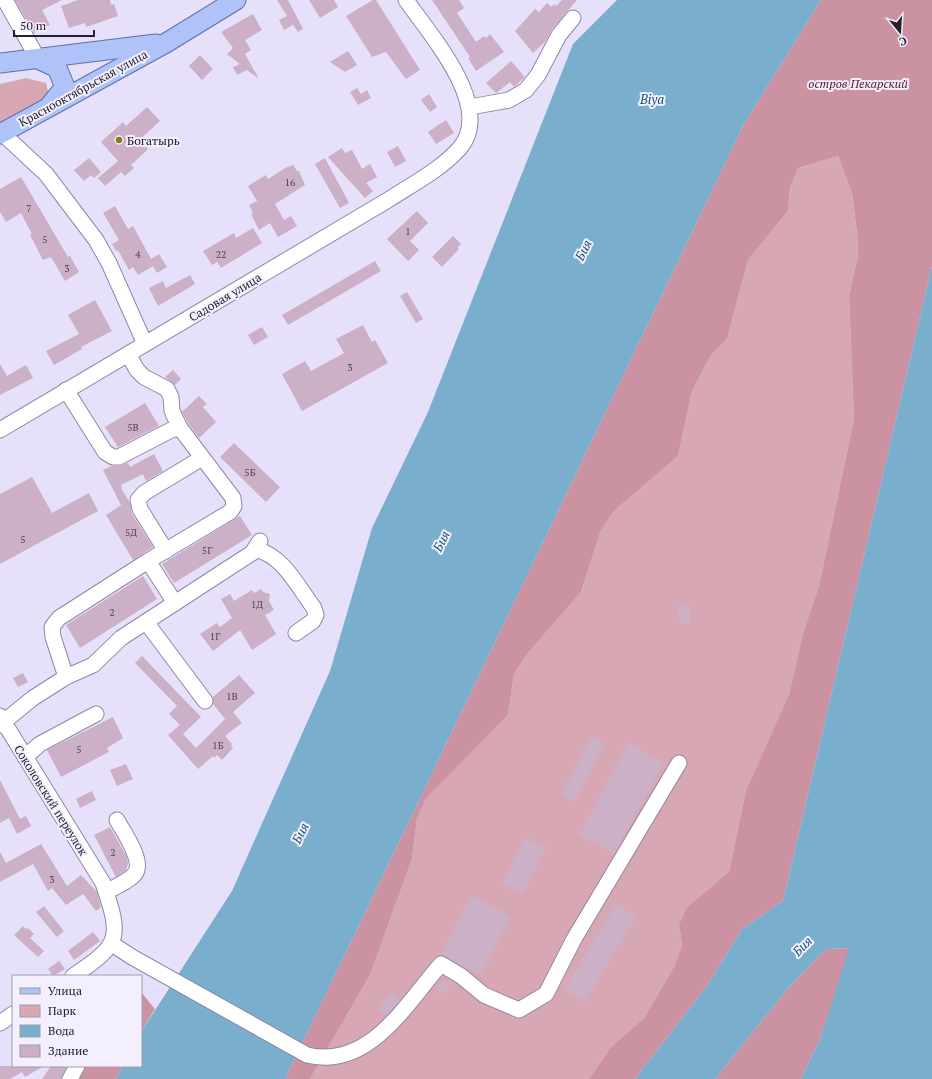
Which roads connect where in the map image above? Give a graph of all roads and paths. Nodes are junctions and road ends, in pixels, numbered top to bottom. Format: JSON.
{"nodes":[{"id":1,"x":5,"y":0,"type":"edge"},
{"id":2,"x":236,"y":0,"type":"edge"},
{"id":3,"x":406,"y":0,"type":"edge"},
{"id":4,"x":573,"y":18,"type":"dead end"},
{"id":5,"x":166,"y":43,"type":"junction"},
{"id":6,"x":38,"y":59,"type":"junction"},
{"id":7,"x":0,"y":63,"type":"edge"},
{"id":8,"x":49,"y":107,"type":"junction"},
{"id":9,"x":470,"y":107,"type":"junction"},
{"id":10,"x":1,"y":133,"type":"edge"},
{"id":11,"x":145,"y":344,"type":"junction"},
{"id":12,"x":128,"y":354,"type":"junction"},
{"id":13,"x":66,"y":390,"type":"junction"},
{"id":14,"x":180,"y":428,"type":"junction"},
{"id":15,"x":0,"y":430,"type":"edge"},
{"id":16,"x":202,"y":458,"type":"junction"},
{"id":17,"x":166,"y":551,"type":"junction"},
{"id":18,"x":148,"y":561,"type":"junction"},
{"id":19,"x":174,"y":603,"type":"junction"},
{"id":20,"x":146,"y":622,"type":"junction"},
{"id":21,"x":296,"y":633,"type":"dead end"},
{"id":22,"x":66,"y":677,"type":"junction"},
{"id":23,"x":205,"y":701,"type":"dead end"},
{"id":24,"x":96,"y":714,"type":"dead end"},
{"id":25,"x":1,"y":721,"type":"edge"},
{"id":26,"x":25,"y":756,"type":"junction"},
{"id":27,"x":679,"y":763,"type":"dead end"},
{"id":28,"x":117,"y":820,"type":"dead end"},
{"id":29,"x":104,"y":888,"type":"junction"},
{"id":30,"x":112,"y":944,"type":"junction"},
{"id":31,"x":87,"y":972,"type":"edge"},
{"id":32,"x":76,"y":975,"type":"edge"},
{"id":33,"x":12,"y":1015,"type":"edge"},
{"id":34,"x":0,"y":1023,"type":"edge"},
{"id":35,"x":76,"y":1067,"type":"edge"},
{"id":36,"x":70,"y":1079,"type":"edge"}],
"edges":[{"from":1,"to":6,"type":"street"},
{"from":2,"to":5,"type":"main road","name":"Краснооктябрьская улица"},
{"from":3,"to":9,"type":"street"},
{"from":4,"to":9,"type":"street"},
{"from":5,"to":6,"type":"main road","name":"Краснооктябрьская улица"},
{"from":5,"to":8,"type":"main road","name":"Краснооктябрьская улица"},
{"from":6,"to":7,"type":"main road","name":"Краснооктябрьская улица"},
{"from":6,"to":8,"type":"main road"},
{"from":8,"to":10,"type":"main road","name":"Краснооктябрьская улица"},
{"from":9,"to":11,"type":"street","name":"Садовая улица"},
{"from":10,"to":11,"type":"street"},
{"from":11,"to":12,"type":"street","name":"Садовая улица"},
{"from":12,"to":13,"type":"street","name":"Садовая улица"},
{"from":12,"to":14,"type":"street"},
{"from":13,"to":14,"type":"street"},
{"from":13,"to":15,"type":"street","name":"Садовая улица"},
{"from":14,"to":16,"type":"street"},
{"from":16,"to":17,"type":"street"},
{"from":16,"to":17,"type":"street"},
{"from":17,"to":18,"type":"street"},
{"from":18,"to":19,"type":"street"},
{"from":18,"to":22,"type":"street"},
{"from":19,"to":20,"type":"street"},
{"from":19,"to":21,"type":"street"},
{"from":20,"to":22,"type":"street"},
{"from":20,"to":23,"type":"street"},
{"from":22,"to":25,"type":"street"},
{"from":24,"to":26,"type":"street"},
{"from":25,"to":26,"type":"street","name":"Соколовский переулок"},
{"from":26,"to":29,"type":"street","name":"Соколовский переулок"},
{"from":27,"to":30,"type":"street"},
{"from":28,"to":29,"type":"street"},
{"from":29,"to":30,"type":"street","name":"Соколовский переулок"},
{"from":30,"to":31,"type":"street"},
{"from":31,"to":32,"type":"street"},
{"from":33,"to":34,"type":"street"},
{"from":35,"to":36,"type":"street"}]}
